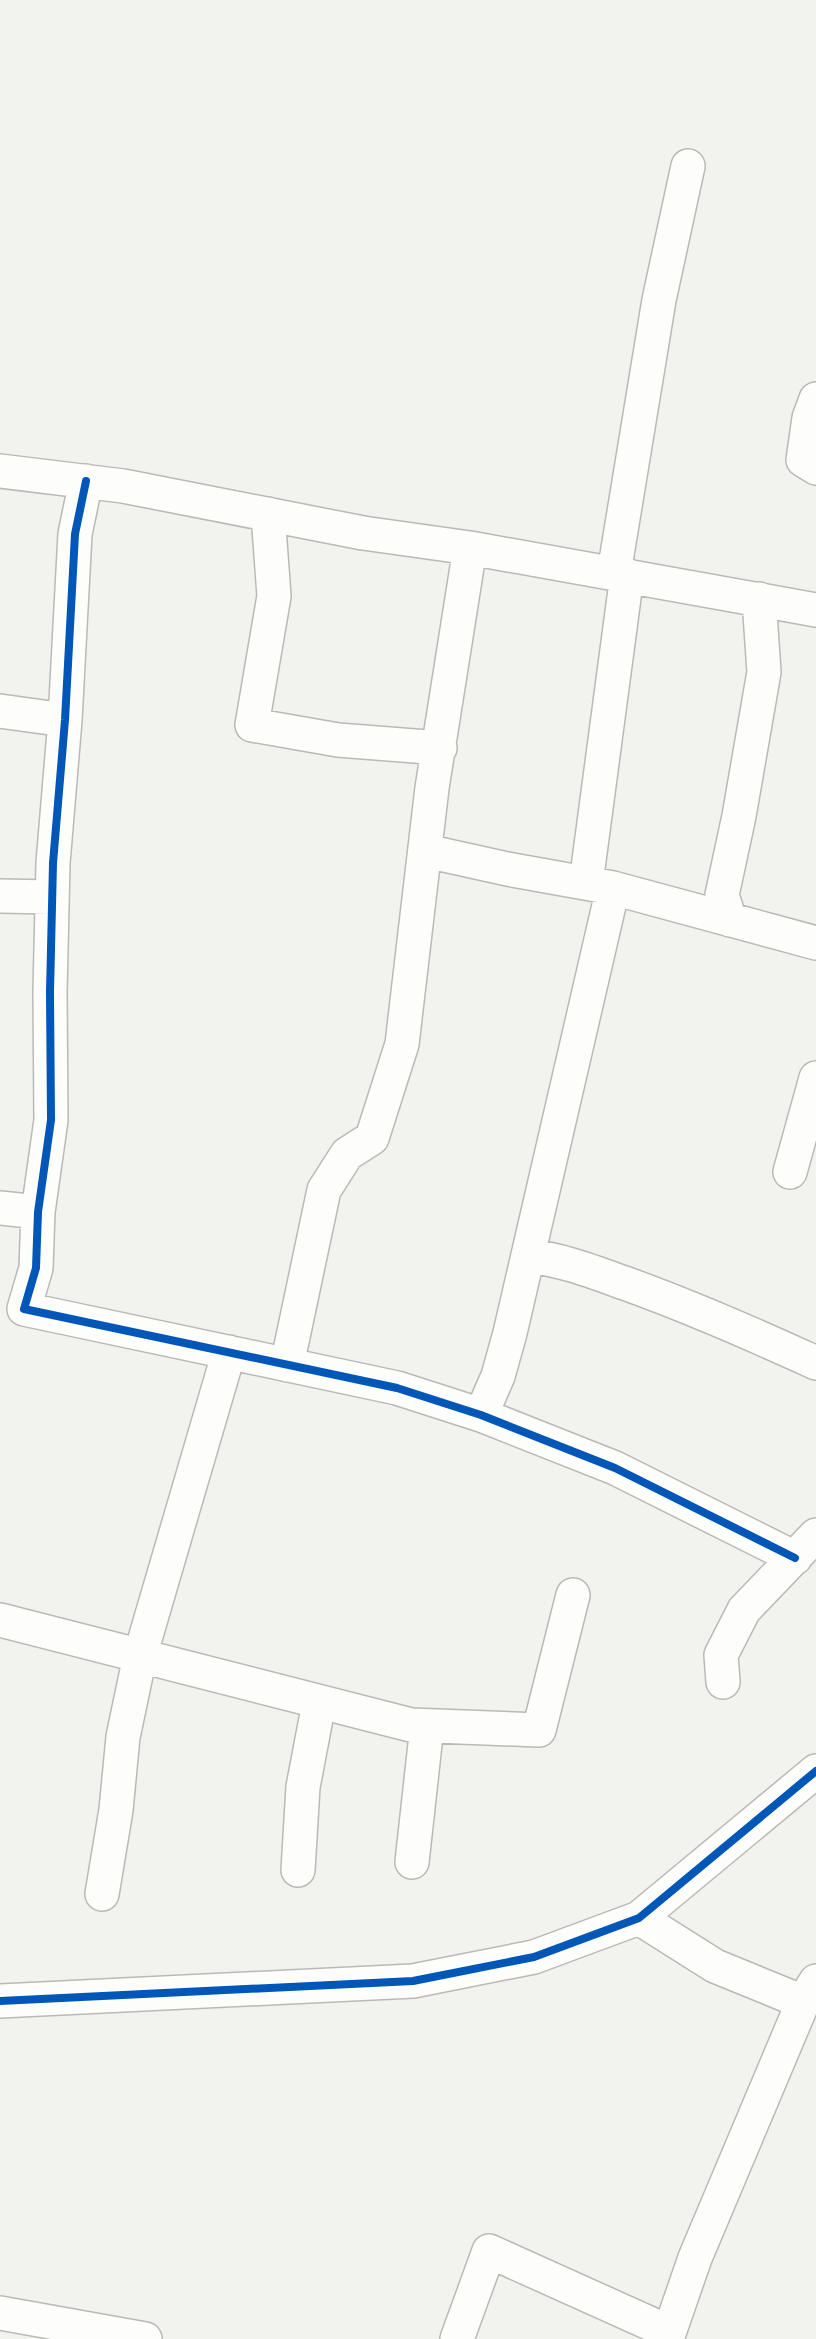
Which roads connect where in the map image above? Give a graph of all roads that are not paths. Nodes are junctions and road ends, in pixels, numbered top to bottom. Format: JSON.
{"nodes":[{"id":1,"x":688,"y":166,"type":"dead end"},
{"id":2,"x":816,"y":399,"type":"edge"},
{"id":3,"x":816,"y":468,"type":"edge"},
{"id":4,"x":0,"y":471,"type":"edge"},
{"id":5,"x":86,"y":481,"type":"junction"},
{"id":6,"x":268,"y":514,"type":"junction"},
{"id":7,"x":470,"y":548,"type":"junction"},
{"id":8,"x":621,"y":574,"type":"junction"},
{"id":9,"x":759,"y":598,"type":"junction"},
{"id":10,"x":816,"y":610,"type":"edge"},
{"id":11,"x":0,"y":711,"type":"edge"},
{"id":12,"x":65,"y":720,"type":"junction"},
{"id":13,"x":440,"y":748,"type":"junction"},
{"id":14,"x":426,"y":851,"type":"junction"},
{"id":15,"x":600,"y":885,"type":"junction"},
{"id":16,"x":0,"y":896,"type":"edge"},
{"id":17,"x":52,"y":897,"type":"junction"},
{"id":18,"x":730,"y":920,"type":"junction"},
{"id":19,"x":816,"y":943,"type":"edge"},
{"id":20,"x":816,"y":1078,"type":"edge"},
{"id":21,"x":790,"y":1172,"type":"dead end"},
{"id":22,"x":0,"y":1208,"type":"edge"},
{"id":23,"x":38,"y":1212,"type":"junction"},
{"id":24,"x":529,"y":1256,"type":"junction"},
{"id":25,"x":229,"y":1352,"type":"junction"},
{"id":26,"x":816,"y":1363,"type":"edge"},
{"id":27,"x":287,"y":1365,"type":"junction"},
{"id":28,"x":481,"y":1415,"type":"junction"},
{"id":29,"x":805,"y":1547,"type":"edge"},
{"id":30,"x":573,"y":1595,"type":"dead end"},
{"id":31,"x":0,"y":1620,"type":"edge"},
{"id":32,"x":140,"y":1656,"type":"junction"},
{"id":33,"x":723,"y":1683,"type":"dead end"},
{"id":34,"x":319,"y":1703,"type":"junction"},
{"id":35,"x":427,"y":1726,"type":"junction"},
{"id":36,"x":816,"y":1771,"type":"edge"},
{"id":37,"x":412,"y":1862,"type":"dead end"},
{"id":38,"x":298,"y":1870,"type":"dead end"},
{"id":39,"x":102,"y":1894,"type":"dead end"},
{"id":40,"x":639,"y":1918,"type":"junction"},
{"id":41,"x":809,"y":1991,"type":"edge"},
{"id":42,"x":0,"y":2001,"type":"edge"},
{"id":43,"x":0,"y":2313,"type":"edge"},
{"id":44,"x":668,"y":2336,"type":"edge"},
{"id":45,"x":145,"y":2339,"type":"edge"},
{"id":46,"x":457,"y":2339,"type":"edge"}],
"edges":[{"from":1,"to":8,"type":"street"},
{"from":2,"to":3,"type":"street"},
{"from":4,"to":5,"type":"street"},
{"from":5,"to":6,"type":"street"},
{"from":5,"to":12,"type":"street"},
{"from":6,"to":7,"type":"street"},
{"from":6,"to":13,"type":"street"},
{"from":7,"to":8,"type":"street"},
{"from":7,"to":13,"type":"street"},
{"from":8,"to":9,"type":"street"},
{"from":8,"to":15,"type":"street"},
{"from":9,"to":10,"type":"street"},
{"from":9,"to":18,"type":"street"},
{"from":11,"to":12,"type":"street"},
{"from":12,"to":17,"type":"street"},
{"from":13,"to":14,"type":"street"},
{"from":14,"to":15,"type":"street"},
{"from":14,"to":27,"type":"street"},
{"from":15,"to":18,"type":"street"},
{"from":15,"to":24,"type":"street"},
{"from":16,"to":17,"type":"street"},
{"from":17,"to":23,"type":"street"},
{"from":18,"to":19,"type":"street"},
{"from":20,"to":21,"type":"street"},
{"from":22,"to":23,"type":"street"},
{"from":23,"to":25,"type":"street"},
{"from":24,"to":26,"type":"street"},
{"from":24,"to":28,"type":"street"},
{"from":25,"to":27,"type":"street"},
{"from":25,"to":32,"type":"street"},
{"from":27,"to":28,"type":"street"},
{"from":28,"to":29,"type":"street"},
{"from":29,"to":33,"type":"street"},
{"from":30,"to":35,"type":"street"},
{"from":31,"to":32,"type":"street"},
{"from":32,"to":34,"type":"street"},
{"from":32,"to":39,"type":"street"},
{"from":34,"to":35,"type":"street"},
{"from":34,"to":38,"type":"street"},
{"from":35,"to":37,"type":"street"},
{"from":36,"to":40,"type":"street"},
{"from":40,"to":41,"type":"street"},
{"from":40,"to":42,"type":"street"},
{"from":41,"to":44,"type":"street"},
{"from":43,"to":45,"type":"street"},
{"from":44,"to":46,"type":"street"}]}
